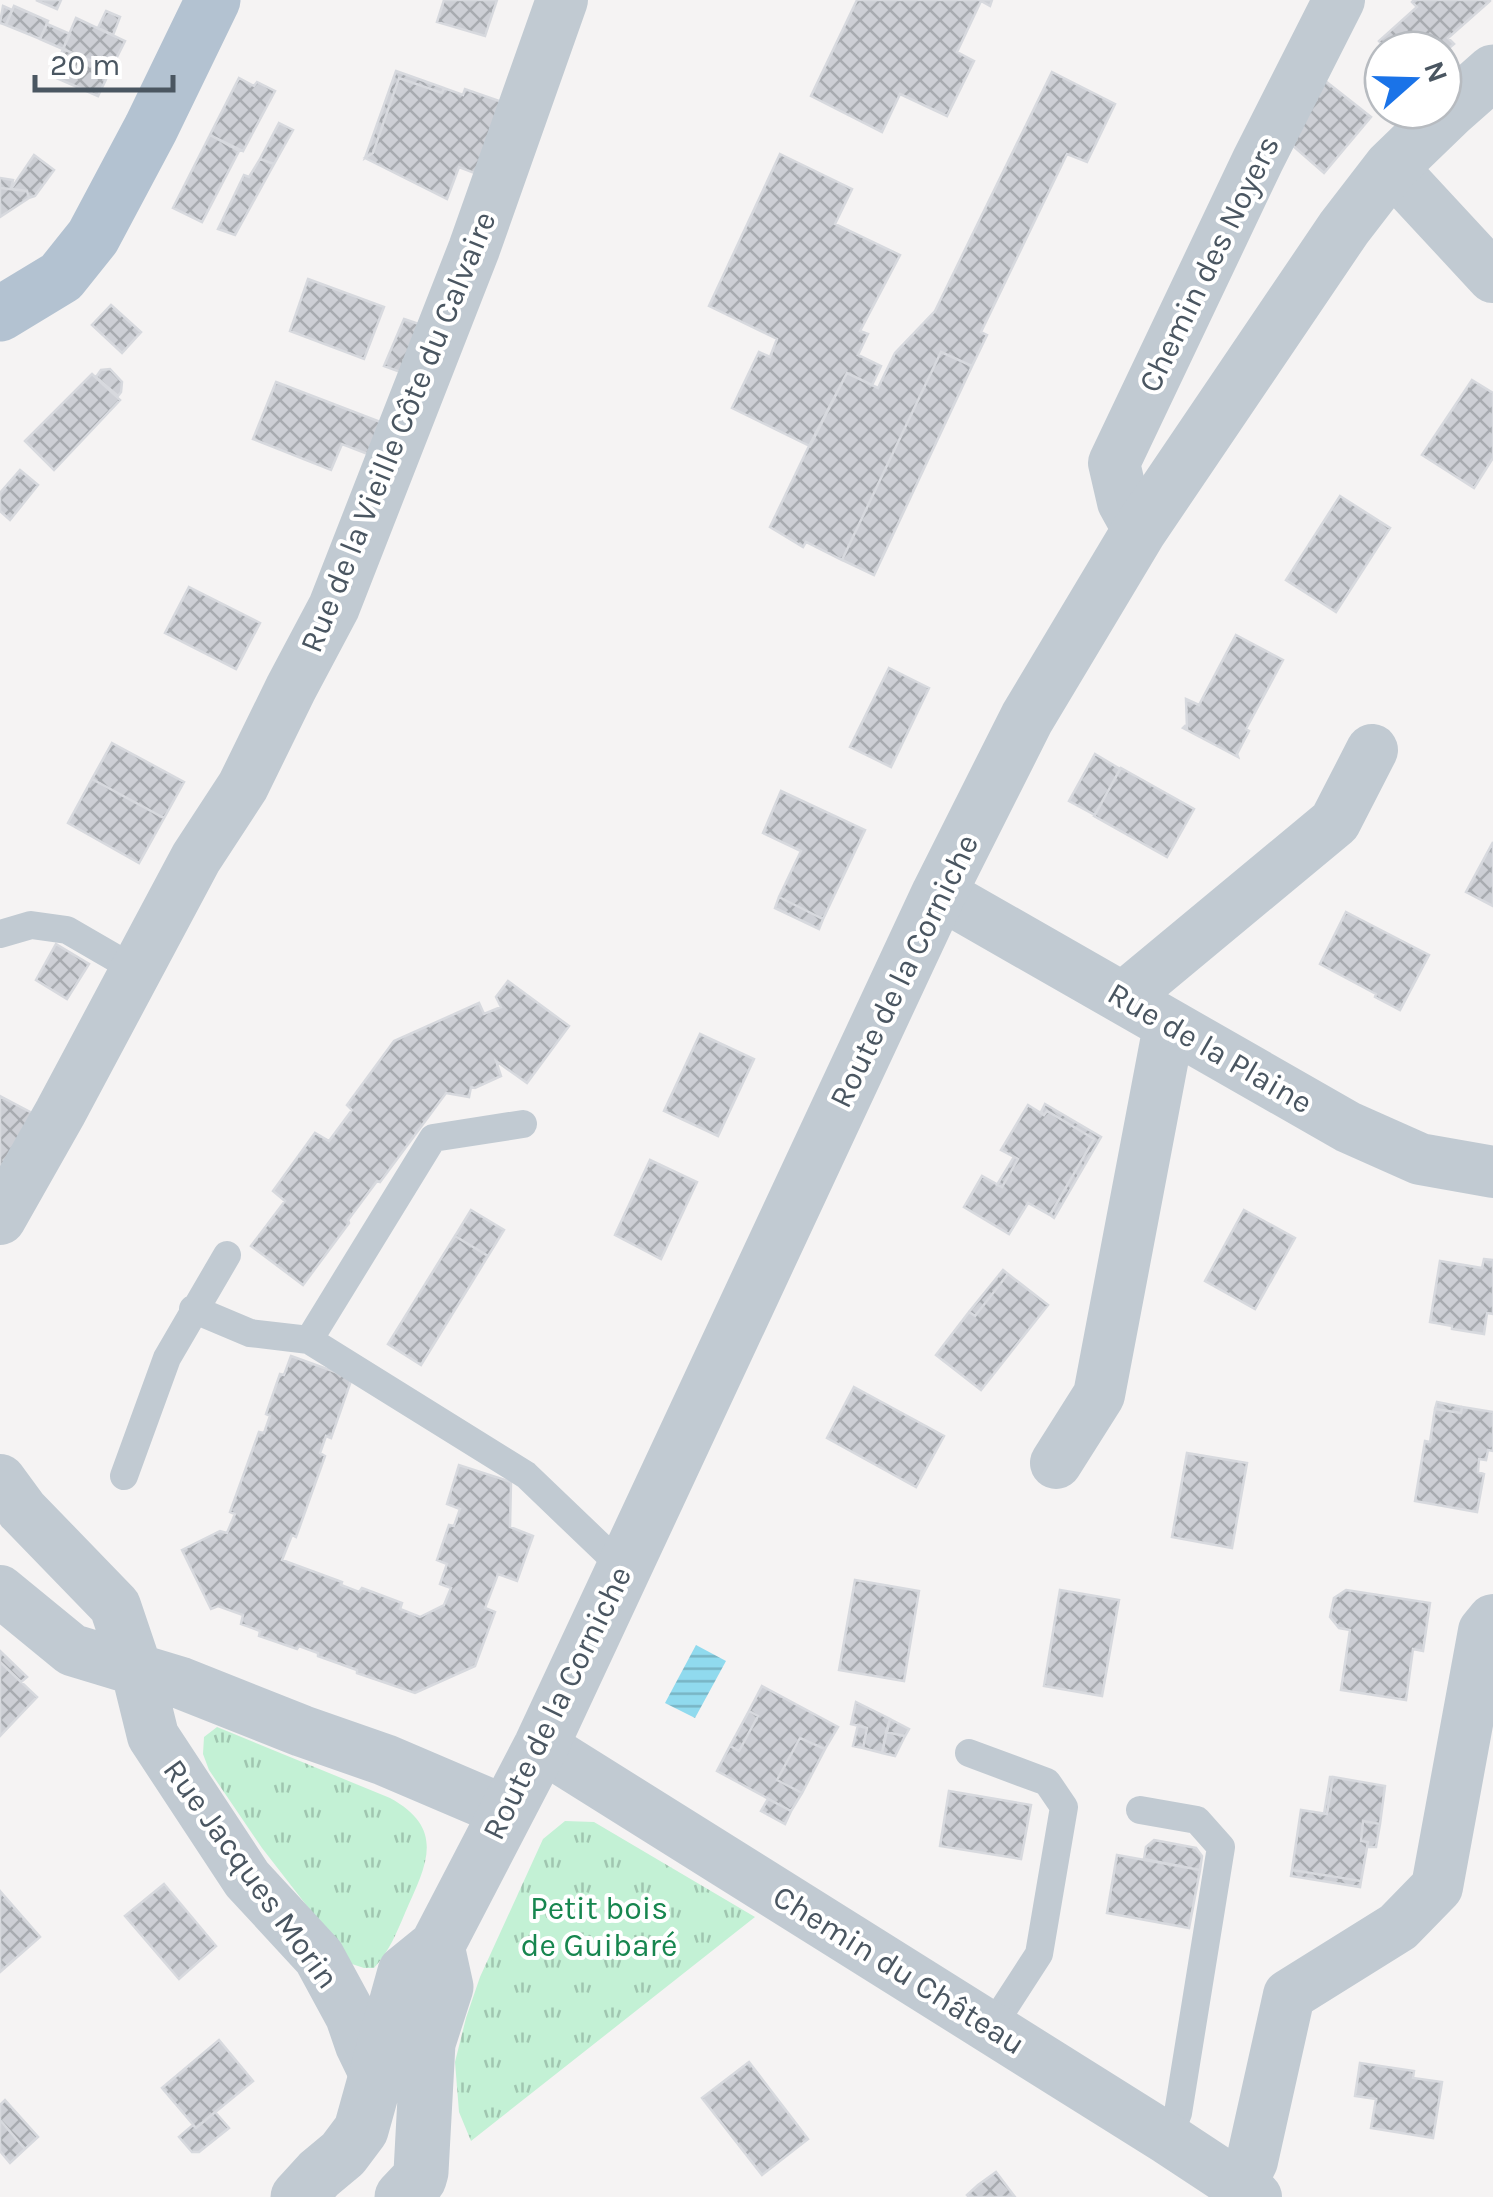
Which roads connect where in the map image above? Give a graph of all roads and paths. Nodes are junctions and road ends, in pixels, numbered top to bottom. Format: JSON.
{"nodes":[{"id":1,"x":212,"y":0,"type":"edge"},
{"id":2,"x":562,"y":0,"type":"edge"},
{"id":3,"x":1339,"y":0,"type":"edge"},
{"id":4,"x":1493,"y":72,"type":"edge"},
{"id":5,"x":1391,"y":167,"type":"junction"},
{"id":6,"x":1493,"y":277,"type":"edge"},
{"id":7,"x":0,"y":314,"type":"edge"},
{"id":8,"x":1139,"y":531,"type":"junction"},
{"id":9,"x":1372,"y":750,"type":"dead end"},
{"id":10,"x":939,"y":894,"type":"junction"},
{"id":11,"x":0,"y":934,"type":"edge"},
{"id":12,"x":136,"y":970,"type":"junction"},
{"id":13,"x":1123,"y":998,"type":"junction"},
{"id":14,"x":1169,"y":1026,"type":"junction"},
{"id":15,"x":523,"y":1124,"type":"dead end"},
{"id":16,"x":1493,"y":1172,"type":"edge"},
{"id":17,"x":0,"y":1219,"type":"edge"},
{"id":18,"x":226,"y":1256,"type":"dead end"},
{"id":19,"x":193,"y":1309,"type":"junction"},
{"id":20,"x":310,"y":1340,"type":"junction"},
{"id":21,"x":1056,"y":1462,"type":"dead end"},
{"id":22,"x":124,"y":1476,"type":"dead end"},
{"id":23,"x":0,"y":1480,"type":"edge"},
{"id":24,"x":622,"y":1567,"type":"junction"},
{"id":25,"x":0,"y":1590,"type":"edge"},
{"id":26,"x":1493,"y":1620,"type":"edge"},
{"id":27,"x":137,"y":1670,"type":"junction"},
{"id":28,"x":540,"y":1746,"type":"junction"},
{"id":29,"x":969,"y":1754,"type":"dead end"},
{"id":30,"x":1140,"y":1810,"type":"dead end"},
{"id":31,"x":507,"y":1812,"type":"junction"},
{"id":32,"x":437,"y":1946,"type":"junction"},
{"id":33,"x":992,"y":2028,"type":"junction"},
{"id":34,"x":374,"y":2074,"type":"junction"},
{"id":35,"x":1168,"y":2139,"type":"junction"},
{"id":36,"x":334,"y":2172,"type":"edge"},
{"id":37,"x":420,"y":2189,"type":"edge"},
{"id":38,"x":1248,"y":2191,"type":"edge"}],
"edges":[{"from":1,"to":7,"type":"main road"},
{"from":2,"to":12,"type":"street","name":"Rue de la Vieille Côte du Calvaire"},
{"from":3,"to":8,"type":"street","name":"Chemin des Noyers"},
{"from":4,"to":5,"type":"street","name":"Route de la Corniche"},
{"from":5,"to":6,"type":"street"},
{"from":5,"to":8,"type":"street","name":"Route de la Corniche"},
{"from":8,"to":10,"type":"street","name":"Route de la Corniche"},
{"from":9,"to":13,"type":"street"},
{"from":10,"to":13,"type":"street","name":"Rue de la Plaine"},
{"from":10,"to":24,"type":"street","name":"Route de la Corniche"},
{"from":11,"to":12,"type":"lane"},
{"from":12,"to":17,"type":"street","name":"Rue de la Vieille Côte du Calvaire"},
{"from":13,"to":14,"type":"street","name":"Rue de la Plaine"},
{"from":14,"to":16,"type":"street","name":"Rue de la Plaine"},
{"from":14,"to":21,"type":"street"},
{"from":15,"to":20,"type":"lane"},
{"from":18,"to":19,"type":"lane"},
{"from":19,"to":20,"type":"lane"},
{"from":19,"to":22,"type":"lane"},
{"from":20,"to":24,"type":"lane"},
{"from":23,"to":27,"type":"street"},
{"from":24,"to":28,"type":"street","name":"Route de la Corniche"},
{"from":25,"to":27,"type":"street"},
{"from":26,"to":38,"type":"street"},
{"from":27,"to":31,"type":"street"},
{"from":27,"to":34,"type":"street","name":"Rue Jacques Morin"},
{"from":28,"to":31,"type":"street","name":"Route de la Corniche"},
{"from":28,"to":33,"type":"street","name":"Chemin du Château"},
{"from":29,"to":33,"type":"lane"},
{"from":30,"to":35,"type":"lane"},
{"from":31,"to":32,"type":"street","name":"Route de la Corniche"},
{"from":32,"to":34,"type":"street","name":"Route de la Corniche"},
{"from":32,"to":37,"type":"street"},
{"from":33,"to":35,"type":"street","name":"Chemin du Château"},
{"from":34,"to":36,"type":"street","name":"Route de la Corniche"},
{"from":35,"to":38,"type":"street","name":"Chemin du Château"},
{"from":36,"to":37,"type":"street"}]}
